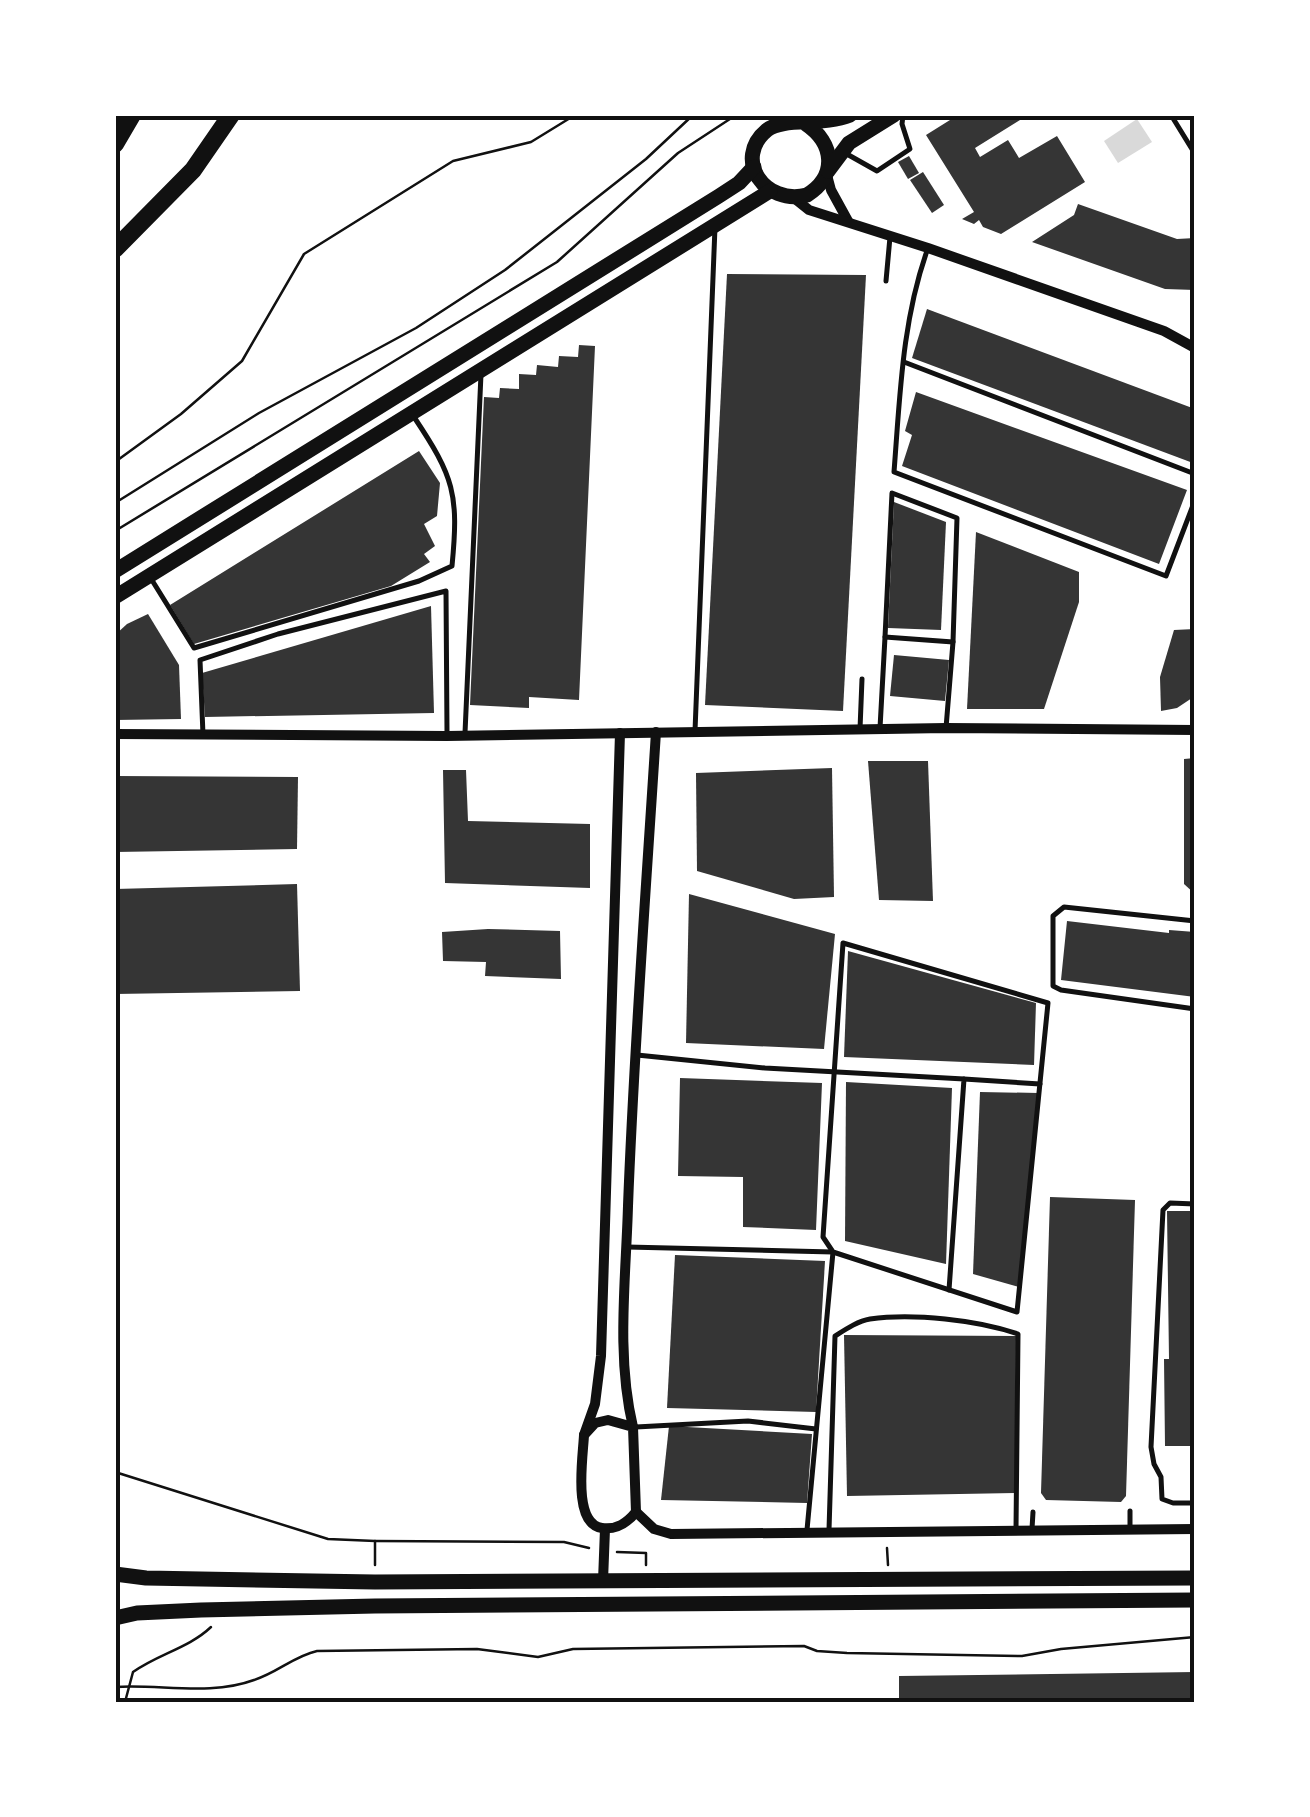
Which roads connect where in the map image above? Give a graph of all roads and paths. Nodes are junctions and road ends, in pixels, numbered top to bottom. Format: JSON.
{"nodes":[{"id":1,"x":132,"y":115,"type":"edge"},
{"id":2,"x":231,"y":115,"type":"edge"},
{"id":3,"x":574,"y":115,"type":"edge"},
{"id":4,"x":693,"y":115,"type":"edge"},
{"id":5,"x":736,"y":115,"type":"edge"},
{"id":6,"x":850,"y":115,"type":"edge"},
{"id":7,"x":894,"y":115,"type":"edge"},
{"id":8,"x":903,"y":115,"type":"edge"},
{"id":9,"x":1170,"y":115,"type":"edge"},
{"id":10,"x":806,"y":124,"type":"junction"},
{"id":11,"x":115,"y":144,"type":"edge"},
{"id":12,"x":842,"y":151,"type":"junction"},
{"id":13,"x":1195,"y":154,"type":"edge"},
{"id":14,"x":754,"y":167,"type":"junction"},
{"id":15,"x":827,"y":173,"type":"junction"},
{"id":16,"x":770,"y":192,"type":"junction"},
{"id":17,"x":794,"y":198,"type":"junction"},
{"id":18,"x":848,"y":221,"type":"junction"},
{"id":19,"x":715,"y":224,"type":"junction"},
{"id":20,"x":890,"y":236,"type":"junction"},
{"id":21,"x":928,"y":248,"type":"junction"},
{"id":22,"x":115,"y":249,"type":"edge"},
{"id":23,"x":886,"y":281,"type":"dead end"},
{"id":24,"x":1195,"y":348,"type":"edge"},
{"id":25,"x":902,"y":362,"type":"junction"},
{"id":26,"x":481,"y":370,"type":"junction"},
{"id":27,"x":411,"y":413,"type":"junction"},
{"id":28,"x":115,"y":462,"type":"edge"},
{"id":29,"x":1195,"y":474,"type":"edge"},
{"id":30,"x":1195,"y":500,"type":"edge"},
{"id":31,"x":115,"y":503,"type":"edge"},
{"id":32,"x":115,"y":531,"type":"edge"},
{"id":33,"x":115,"y":571,"type":"edge"},
{"id":34,"x":148,"y":574,"type":"junction"},
{"id":35,"x":115,"y":597,"type":"edge"},
{"id":36,"x":885,"y":637,"type":"junction"},
{"id":37,"x":954,"y":642,"type":"junction"},
{"id":38,"x":862,"y":679,"type":"dead end"},
{"id":39,"x":880,"y":728,"type":"junction"},
{"id":40,"x":946,"y":728,"type":"junction"},
{"id":41,"x":860,"y":729,"type":"junction"},
{"id":42,"x":1195,"y":730,"type":"edge"},
{"id":43,"x":656,"y":732,"type":"junction"},
{"id":44,"x":695,"y":732,"type":"junction"},
{"id":45,"x":620,"y":733,"type":"junction"},
{"id":46,"x":115,"y":734,"type":"edge"},
{"id":47,"x":202,"y":734,"type":"junction"},
{"id":48,"x":447,"y":736,"type":"junction"},
{"id":49,"x":464,"y":736,"type":"junction"},
{"id":50,"x":1195,"y":921,"type":"edge"},
{"id":51,"x":1195,"y":1009,"type":"edge"},
{"id":52,"x":611,"y":1052,"type":"junction"},
{"id":53,"x":634,"y":1055,"type":"junction"},
{"id":54,"x":834,"y":1070,"type":"junction"},
{"id":55,"x":964,"y":1079,"type":"junction"},
{"id":56,"x":1040,"y":1084,"type":"junction"},
{"id":57,"x":1195,"y":1204,"type":"edge"},
{"id":58,"x":627,"y":1247,"type":"junction"},
{"id":59,"x":832,"y":1252,"type":"junction"},
{"id":60,"x":949,"y":1290,"type":"junction"},
{"id":61,"x":633,"y":1427,"type":"junction"},
{"id":62,"x":816,"y":1428,"type":"junction"},
{"id":63,"x":584,"y":1435,"type":"junction"},
{"id":64,"x":115,"y":1472,"type":"edge"},
{"id":65,"x":1195,"y":1502,"type":"edge"},
{"id":66,"x":1130,"y":1511,"type":"dead end"},
{"id":67,"x":636,"y":1512,"type":"junction"},
{"id":68,"x":1033,"y":1512,"type":"dead end"},
{"id":69,"x":605,"y":1528,"type":"junction"},
{"id":70,"x":1195,"y":1529,"type":"edge"},
{"id":71,"x":1130,"y":1530,"type":"junction"},
{"id":72,"x":1016,"y":1532,"type":"junction"},
{"id":73,"x":1032,"y":1532,"type":"junction"},
{"id":74,"x":807,"y":1533,"type":"junction"},
{"id":75,"x":828,"y":1533,"type":"junction"},
{"id":76,"x":374,"y":1541,"type":"junction"},
{"id":77,"x":604,"y":1552,"type":"junction"},
{"id":78,"x":115,"y":1574,"type":"edge"},
{"id":79,"x":1195,"y":1578,"type":"edge"},
{"id":80,"x":603,"y":1581,"type":"junction"},
{"id":81,"x":375,"y":1582,"type":"junction"},
{"id":82,"x":646,"y":1582,"type":"junction"},
{"id":83,"x":1195,"y":1600,"type":"edge"},
{"id":84,"x":115,"y":1618,"type":"edge"},
{"id":85,"x":211,"y":1627,"type":"dead end"},
{"id":86,"x":1195,"y":1637,"type":"edge"},
{"id":87,"x":127,"y":1686,"type":"junction"},
{"id":88,"x":115,"y":1687,"type":"edge"},
{"id":89,"x":125,"y":1702,"type":"edge"}],
"edges":[{"from":1,"to":11,"type":"highway"},
{"from":2,"to":22,"type":"highway"},
{"from":3,"to":28,"type":"path"},
{"from":4,"to":31,"type":"path"},
{"from":5,"to":32,"type":"path"},
{"from":6,"to":10,"type":"main road"},
{"from":7,"to":12,"type":"main road"},
{"from":8,"to":12,"type":"lane"},
{"from":9,"to":13,"type":"lane"},
{"from":10,"to":14,"type":"main road"},
{"from":10,"to":15,"type":"main road"},
{"from":12,"to":15,"type":"main road"},
{"from":14,"to":16,"type":"main road"},
{"from":14,"to":33,"type":"main road"},
{"from":15,"to":17,"type":"main road"},
{"from":15,"to":18,"type":"street"},
{"from":16,"to":17,"type":"main road"},
{"from":16,"to":19,"type":"main road"},
{"from":17,"to":18,"type":"street"},
{"from":18,"to":20,"type":"street"},
{"from":19,"to":26,"type":"main road"},
{"from":19,"to":44,"type":"lane"},
{"from":20,"to":21,"type":"street"},
{"from":20,"to":23,"type":"lane"},
{"from":21,"to":24,"type":"street"},
{"from":21,"to":25,"type":"lane"},
{"from":25,"to":29,"type":"lane"},
{"from":25,"to":30,"type":"lane"},
{"from":26,"to":27,"type":"main road"},
{"from":26,"to":49,"type":"lane"},
{"from":27,"to":34,"type":"main road"},
{"from":27,"to":34,"type":"lane"},
{"from":34,"to":35,"type":"main road"},
{"from":36,"to":37,"type":"lane"},
{"from":36,"to":37,"type":"lane"},
{"from":36,"to":39,"type":"lane"},
{"from":37,"to":40,"type":"lane"},
{"from":38,"to":41,"type":"lane"},
{"from":39,"to":40,"type":"street"},
{"from":39,"to":41,"type":"street"},
{"from":40,"to":42,"type":"street"},
{"from":41,"to":44,"type":"street"},
{"from":43,"to":44,"type":"street"},
{"from":43,"to":45,"type":"street"},
{"from":43,"to":53,"type":"street"},
{"from":45,"to":49,"type":"street"},
{"from":45,"to":52,"type":"street"},
{"from":46,"to":47,"type":"street"},
{"from":47,"to":48,"type":"street"},
{"from":47,"to":48,"type":"lane"},
{"from":48,"to":49,"type":"street"},
{"from":50,"to":51,"type":"lane"},
{"from":52,"to":53,"type":"street"},
{"from":52,"to":63,"type":"street"},
{"from":53,"to":54,"type":"lane"},
{"from":53,"to":58,"type":"street"},
{"from":54,"to":55,"type":"lane"},
{"from":54,"to":56,"type":"lane"},
{"from":54,"to":59,"type":"lane"},
{"from":55,"to":56,"type":"lane"},
{"from":55,"to":60,"type":"lane"},
{"from":56,"to":60,"type":"lane"},
{"from":57,"to":65,"type":"lane"},
{"from":58,"to":59,"type":"lane"},
{"from":58,"to":61,"type":"street"},
{"from":59,"to":60,"type":"lane"},
{"from":59,"to":62,"type":"lane"},
{"from":61,"to":62,"type":"lane"},
{"from":61,"to":63,"type":"street"},
{"from":61,"to":67,"type":"street"},
{"from":62,"to":74,"type":"lane"},
{"from":63,"to":69,"type":"street"},
{"from":64,"to":76,"type":"path"},
{"from":66,"to":71,"type":"lane"},
{"from":67,"to":69,"type":"street"},
{"from":67,"to":74,"type":"street"},
{"from":68,"to":73,"type":"lane"},
{"from":69,"to":77,"type":"street"},
{"from":70,"to":71,"type":"street"},
{"from":71,"to":73,"type":"street"},
{"from":72,"to":73,"type":"street"},
{"from":72,"to":75,"type":"street"},
{"from":72,"to":75,"type":"lane"},
{"from":74,"to":75,"type":"street"},
{"from":76,"to":77,"type":"path"},
{"from":76,"to":81,"type":"path"},
{"from":77,"to":80,"type":"street"},
{"from":77,"to":82,"type":"path"},
{"from":78,"to":81,"type":"main road"},
{"from":79,"to":82,"type":"main road"},
{"from":80,"to":81,"type":"main road"},
{"from":80,"to":82,"type":"main road"},
{"from":83,"to":84,"type":"main road"},
{"from":85,"to":87,"type":"path"},
{"from":86,"to":87,"type":"path"},
{"from":87,"to":88,"type":"path"},
{"from":87,"to":89,"type":"path"}]}
